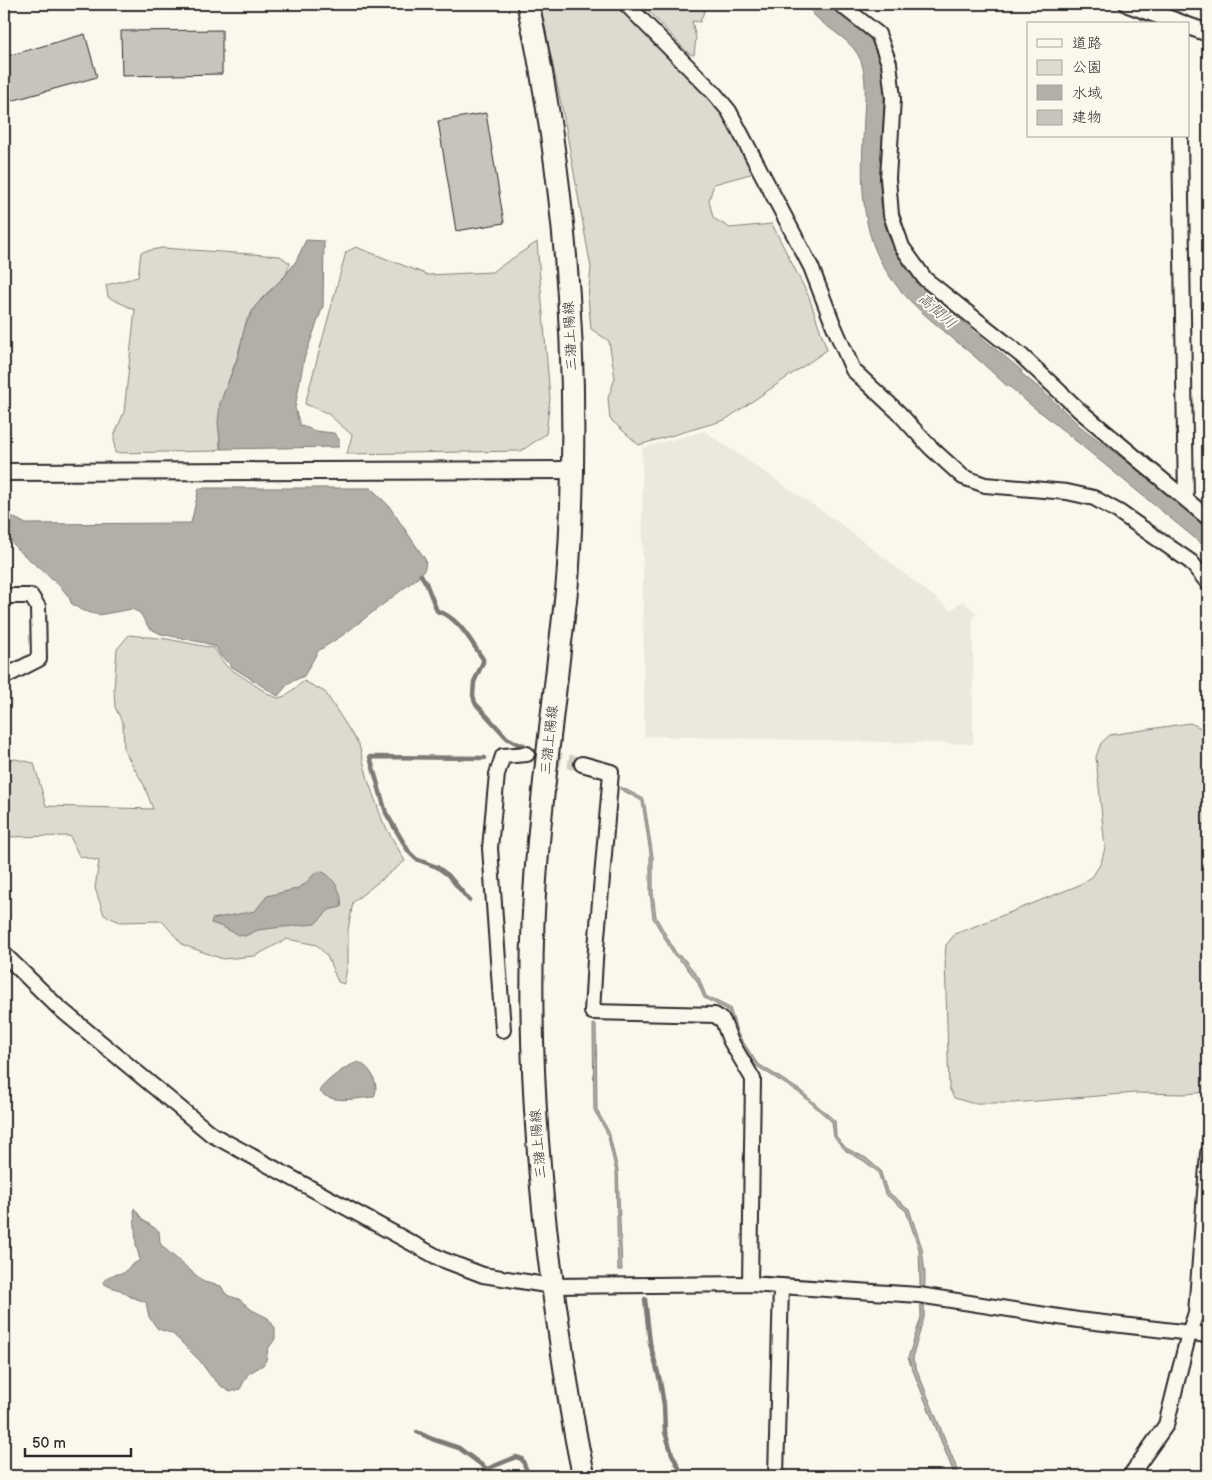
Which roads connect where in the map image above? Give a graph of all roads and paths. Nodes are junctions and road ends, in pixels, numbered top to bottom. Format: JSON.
{"nodes":[{"id":1,"x":528,"y":4,"type":"edge"},
{"id":2,"x":626,"y":4,"type":"edge"},
{"id":3,"x":840,"y":4,"type":"edge"},
{"id":4,"x":1128,"y":4,"type":"edge"},
{"id":5,"x":1177,"y":22,"type":"edge"},
{"id":6,"x":1190,"y":27,"type":"edge"},
{"id":7,"x":1208,"y":33,"type":"edge"},
{"id":8,"x":1180,"y":138,"type":"edge"},
{"id":9,"x":572,"y":470,"type":"junction"},
{"id":10,"x":4,"y":472,"type":"edge"},
{"id":11,"x":1186,"y":499,"type":"junction"},
{"id":12,"x":1208,"y":518,"type":"edge"},
{"id":13,"x":1208,"y":583,"type":"edge"},
{"id":14,"x":4,"y":596,"type":"edge"},
{"id":15,"x":4,"y":677,"type":"edge"},
{"id":16,"x":527,"y":754,"type":"tunnel mouth"},
{"id":17,"x":582,"y":764,"type":"tunnel mouth"},
{"id":18,"x":4,"y":954,"type":"edge"},
{"id":19,"x":503,"y":1030,"type":"dead end"},
{"id":20,"x":1208,"y":1153,"type":"edge"},
{"id":21,"x":750,"y":1284,"type":"junction"},
{"id":22,"x":552,"y":1286,"type":"junction"},
{"id":23,"x":781,"y":1286,"type":"junction"},
{"id":24,"x":1188,"y":1333,"type":"junction"},
{"id":25,"x":1208,"y":1335,"type":"edge"},
{"id":26,"x":584,"y":1476,"type":"edge"},
{"id":27,"x":776,"y":1476,"type":"edge"},
{"id":28,"x":1130,"y":1476,"type":"edge"}],
"edges":[{"from":1,"to":9,"type":"main road","name":"三潴上陽線"},
{"from":2,"to":13,"type":"street"},
{"from":3,"to":11,"type":"street"},
{"from":4,"to":5,"type":"street"},
{"from":6,"to":7,"type":"street"},
{"from":8,"to":11,"type":"street"},
{"from":9,"to":10,"type":"street"},
{"from":9,"to":22,"type":"main road","name":"三潴上陽線"},
{"from":11,"to":12,"type":"street"},
{"from":14,"to":15,"type":"street"},
{"from":16,"to":19,"type":"street"},
{"from":17,"to":21,"type":"street"},
{"from":18,"to":22,"type":"street"},
{"from":20,"to":24,"type":"street"},
{"from":21,"to":22,"type":"street"},
{"from":21,"to":23,"type":"street"},
{"from":22,"to":26,"type":"main road","name":"三潴上陽線"},
{"from":23,"to":24,"type":"street"},
{"from":23,"to":27,"type":"street"},
{"from":24,"to":25,"type":"street"},
{"from":24,"to":28,"type":"street"}]}
